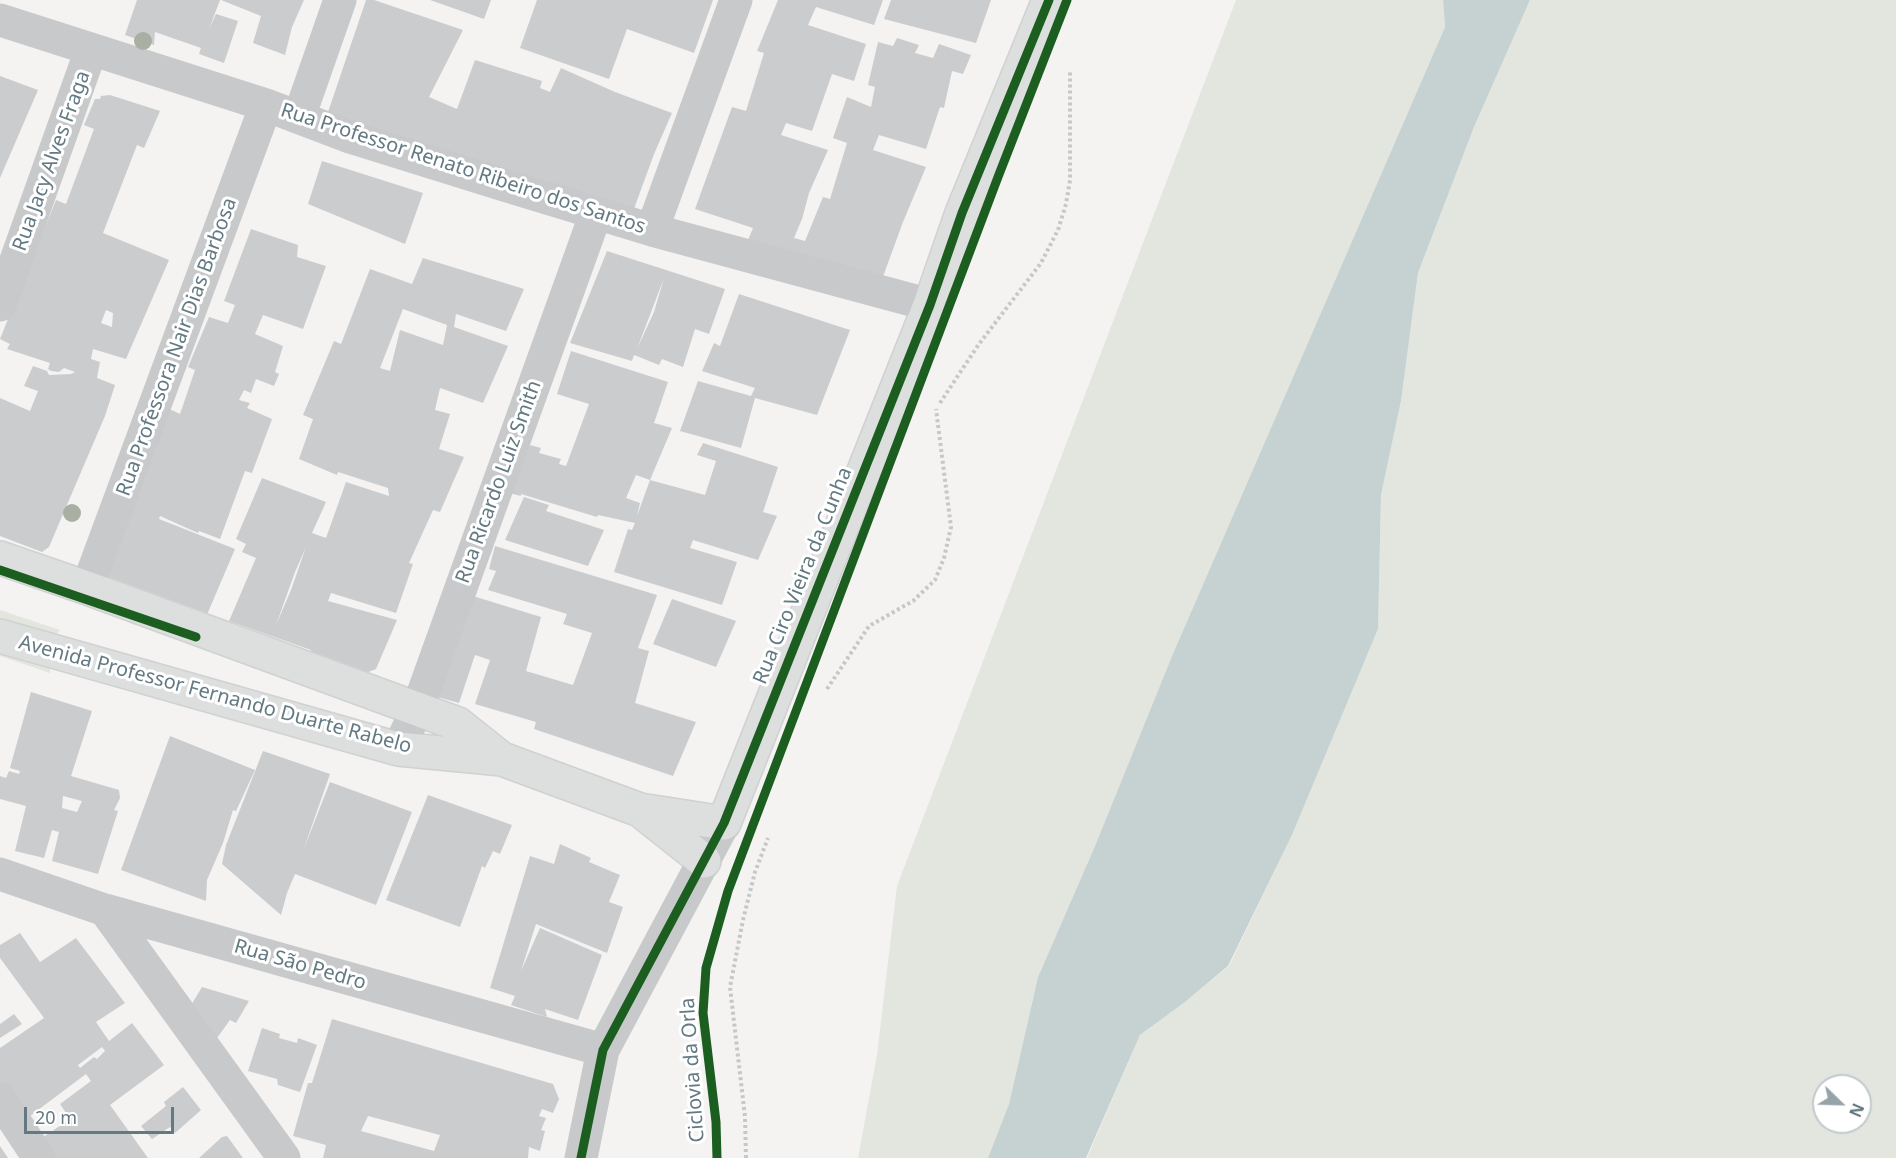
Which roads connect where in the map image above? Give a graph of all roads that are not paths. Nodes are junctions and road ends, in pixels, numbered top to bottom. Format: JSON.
{"nodes":[{"id":1,"x":340,"y":0,"type":"edge"},
{"id":2,"x":735,"y":0,"type":"edge"},
{"id":3,"x":1049,"y":0,"type":"edge"},
{"id":4,"x":0,"y":20,"type":"edge"},
{"id":5,"x":91,"y":50,"type":"junction"},
{"id":6,"x":266,"y":105,"type":"junction"},
{"id":7,"x":299,"y":117,"type":"junction"},
{"id":8,"x":596,"y":213,"type":"junction"},
{"id":9,"x":652,"y":230,"type":"junction"},
{"id":10,"x":0,"y":305,"type":"edge"},
{"id":11,"x":930,"y":305,"type":"junction"},
{"id":12,"x":0,"y":558,"type":"edge"},
{"id":13,"x":87,"y":588,"type":"junction"},
{"id":14,"x":0,"y":636,"type":"edge"},
{"id":15,"x":417,"y":710,"type":"junction"},
{"id":16,"x":398,"y":749,"type":"junction"},
{"id":17,"x":502,"y":759,"type":"junction"},
{"id":18,"x":640,"y":810,"type":"junction"},
{"id":19,"x":724,"y":823,"type":"junction"},
{"id":20,"x":704,"y":861,"type":"junction"},
{"id":21,"x":0,"y":874,"type":"edge"},
{"id":22,"x":105,"y":910,"type":"junction"},
{"id":23,"x":603,"y":1050,"type":"junction"},
{"id":24,"x":0,"y":1100,"type":"edge"},
{"id":25,"x":39,"y":1158,"type":"edge"},
{"id":26,"x":284,"y":1158,"type":"edge"},
{"id":27,"x":581,"y":1158,"type":"edge"}],
"edges":[{"from":1,"to":7,"type":"street"},
{"from":2,"to":9,"type":"street"},
{"from":3,"to":11,"type":"street","name":"Rua Ciro Vieira da Cunha"},
{"from":4,"to":5,"type":"street","name":"Rua Professor Renato Ribeiro dos Santos"},
{"from":5,"to":6,"type":"street","name":"Rua Professor Renato Ribeiro dos Santos"},
{"from":5,"to":10,"type":"street","name":"Rua Jacy Alves Fraga"},
{"from":6,"to":7,"type":"street","name":"Rua Professor Renato Ribeiro dos Santos"},
{"from":6,"to":13,"type":"street","name":"Rua Professora Nair Dias Barbosa"},
{"from":7,"to":8,"type":"street","name":"Rua Professor Renato Ribeiro dos Santos"},
{"from":8,"to":9,"type":"street","name":"Rua Professor Renato Ribeiro dos Santos"},
{"from":8,"to":15,"type":"street","name":"Rua Ricardo Luiz Smith"},
{"from":9,"to":11,"type":"street","name":"Rua Professor Renato Ribeiro dos Santos"},
{"from":11,"to":19,"type":"street","name":"Rua Ciro Vieira da Cunha"},
{"from":12,"to":13,"type":"street","name":"Avenida Professor Fernando Duarte Rabelo"},
{"from":13,"to":15,"type":"street","name":"Avenida Professor Fernando Duarte Rabelo"},
{"from":14,"to":16,"type":"street","name":"Avenida Professor Fernando Duarte Rabelo"},
{"from":15,"to":16,"type":"street","name":"Rua Ricardo Luiz Smith"},
{"from":15,"to":17,"type":"street","name":"Avenida Professor Fernando Duarte Rabelo"},
{"from":16,"to":17,"type":"street","name":"Avenida Professor Fernando Duarte Rabelo"},
{"from":17,"to":18,"type":"street","name":"Avenida Professor Fernando Duarte Rabelo"},
{"from":18,"to":19,"type":"street","name":"Avenida Professor Fernando Duarte Rabelo"},
{"from":18,"to":20,"type":"street","name":"Avenida Professor Fernando Duarte Rabelo"},
{"from":19,"to":20,"type":"street","name":"Rua Ciro Vieira da Cunha"},
{"from":20,"to":23,"type":"street","name":"Rua Ciro Vieira da Cunha"},
{"from":21,"to":22,"type":"street","name":"Rua São Pedro"},
{"from":22,"to":23,"type":"street","name":"Rua São Pedro"},
{"from":22,"to":26,"type":"street"},
{"from":23,"to":27,"type":"street","name":"Rua Ciro Vieira da Cunha"},
{"from":24,"to":25,"type":"street"}]}
